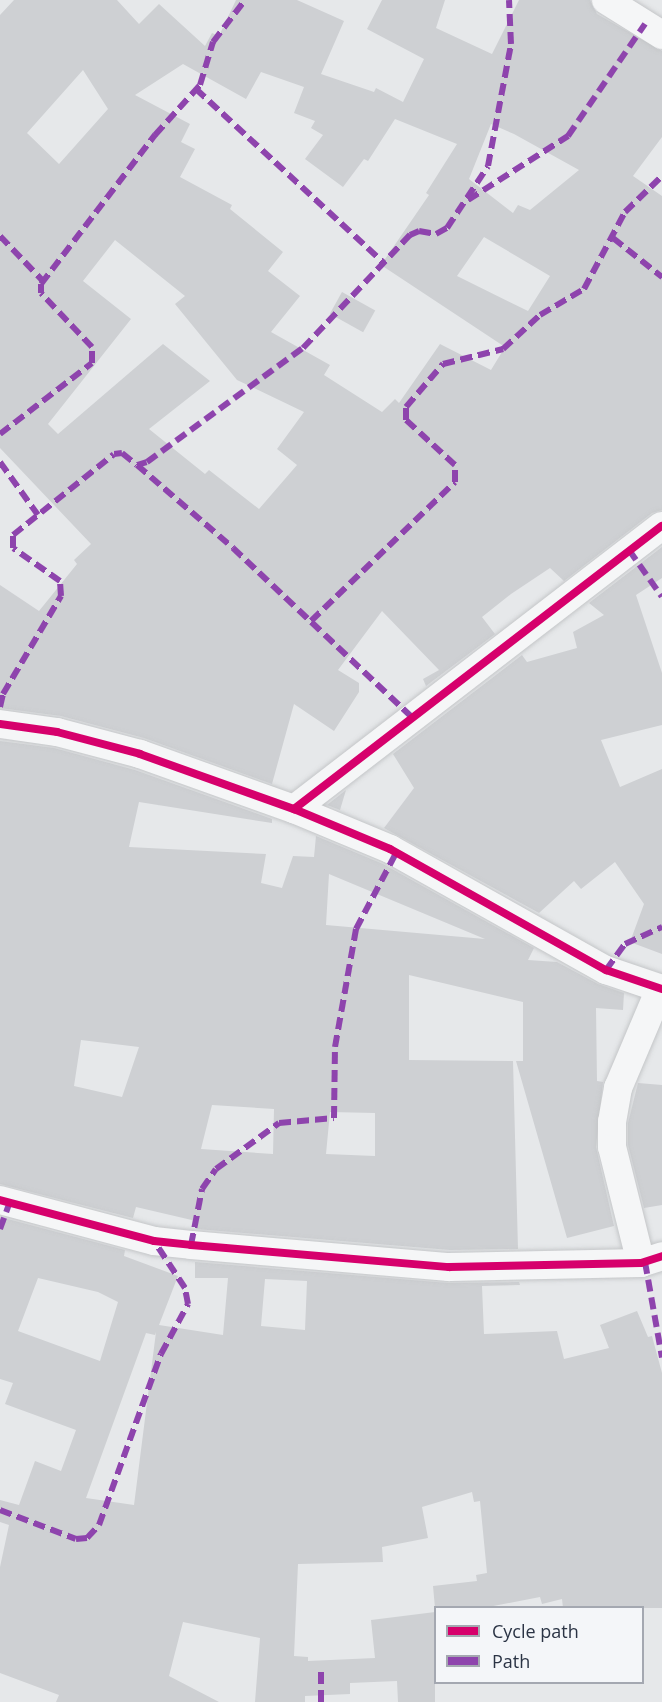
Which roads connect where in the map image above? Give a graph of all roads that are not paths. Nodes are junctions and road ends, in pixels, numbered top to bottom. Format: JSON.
{"nodes":[{"id":1,"x":606,"y":0,"type":"edge"},
{"id":2,"x":662,"y":34,"type":"edge"},
{"id":3,"x":662,"y":526,"type":"edge"},
{"id":4,"x":0,"y":724,"type":"edge"},
{"id":5,"x":294,"y":809,"type":"junction"},
{"id":6,"x":661,"y":989,"type":"edge"},
{"id":7,"x":0,"y":1200,"type":"edge"},
{"id":8,"x":652,"y":1260,"type":"edge"}],
"edges":[{"from":1,"to":2,"type":"street"},
{"from":3,"to":5,"type":"street"},
{"from":4,"to":5,"type":"street"},
{"from":5,"to":6,"type":"street"},
{"from":6,"to":8,"type":"street"},
{"from":7,"to":8,"type":"street"}]}
